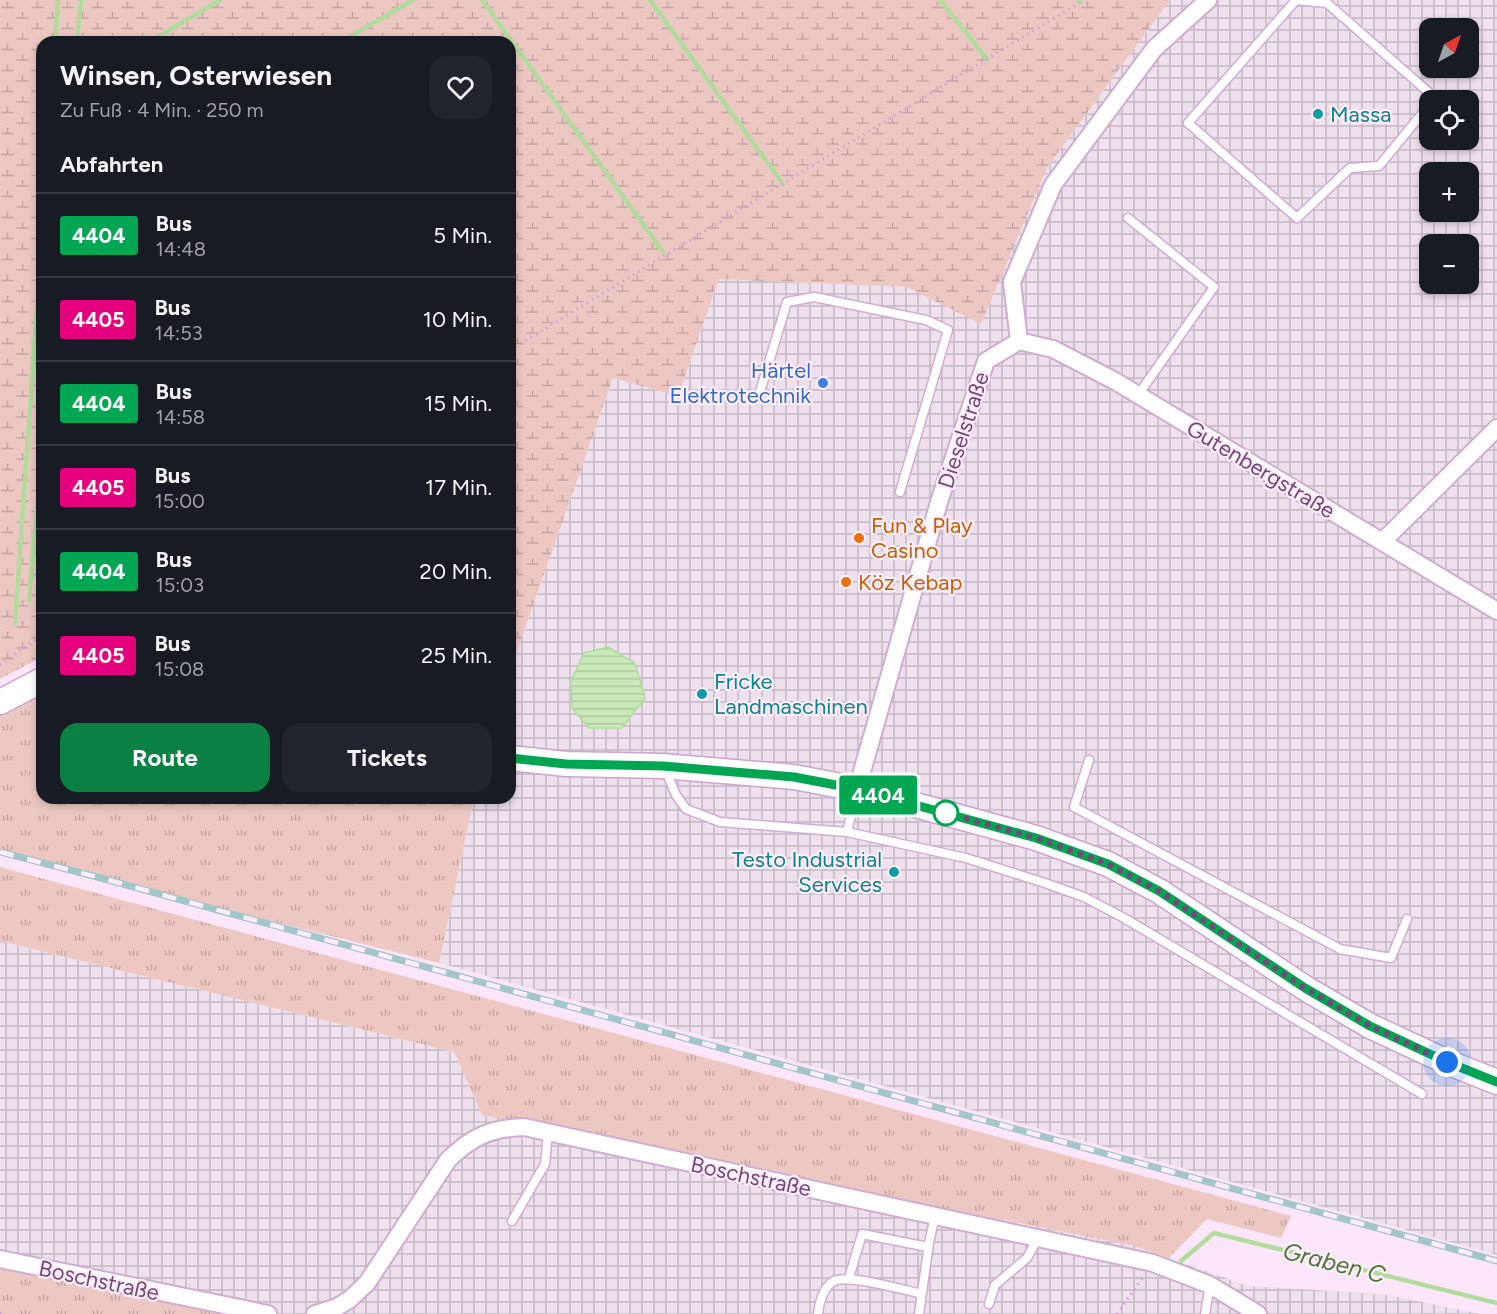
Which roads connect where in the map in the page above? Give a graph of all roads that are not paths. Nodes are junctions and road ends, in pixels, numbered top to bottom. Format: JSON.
{"nodes":[{"id":1,"x":1208,"y":0,"type":"edge"},
{"id":2,"x":1296,"y":0,"type":"edge"},
{"id":3,"x":1426,"y":90,"type":"edge"},
{"id":4,"x":1419,"y":117,"type":"edge"},
{"id":5,"x":1128,"y":218,"type":"dead end"},
{"id":6,"x":1019,"y":341,"type":"junction"},
{"id":7,"x":760,"y":392,"type":"dead end"},
{"id":8,"x":1138,"y":395,"type":"junction"},
{"id":9,"x":1497,"y":428,"type":"edge"},
{"id":10,"x":900,"y":492,"type":"dead end"},
{"id":11,"x":1382,"y":542,"type":"junction"},
{"id":12,"x":1497,"y":611,"type":"edge"},
{"id":13,"x":36,"y":683,"type":"edge"},
{"id":14,"x":0,"y":702,"type":"edge"},
{"id":15,"x":516,"y":759,"type":"edge"},
{"id":16,"x":1089,"y":760,"type":"dead end"},
{"id":17,"x":663,"y":766,"type":"junction"},
{"id":18,"x":857,"y":789,"type":"junction"},
{"id":19,"x":847,"y":832,"type":"junction"},
{"id":20,"x":1407,"y":919,"type":"dead end"},
{"id":21,"x":1497,"y":1082,"type":"edge"},
{"id":22,"x":1422,"y":1094,"type":"dead end"},
{"id":23,"x":548,"y":1132,"type":"junction"},
{"id":24,"x":936,"y":1216,"type":"junction"},
{"id":25,"x":512,"y":1221,"type":"dead end"},
{"id":26,"x":1038,"y":1238,"type":"junction"},
{"id":27,"x":928,"y":1247,"type":"junction"},
{"id":28,"x":0,"y":1259,"type":"edge"},
{"id":29,"x":849,"y":1278,"type":"junction"},
{"id":30,"x":1210,"y":1286,"type":"junction"},
{"id":31,"x":922,"y":1294,"type":"junction"},
{"id":32,"x":989,"y":1304,"type":"dead end"},
{"id":33,"x":268,"y":1314,"type":"edge"},
{"id":34,"x":315,"y":1314,"type":"edge"},
{"id":35,"x":819,"y":1314,"type":"edge"},
{"id":36,"x":919,"y":1314,"type":"edge"},
{"id":37,"x":1205,"y":1314,"type":"edge"},
{"id":38,"x":1258,"y":1314,"type":"edge"}],
"edges":[{"from":1,"to":6,"type":"street"},
{"from":2,"to":3,"type":"lane"},
{"from":2,"to":4,"type":"lane"},
{"from":5,"to":8,"type":"lane"},
{"from":6,"to":8,"type":"street","name":"Gutenbergstraße"},
{"from":6,"to":18,"type":"street","name":"Dieselstraße"},
{"from":7,"to":10,"type":"lane"},
{"from":8,"to":11,"type":"street","name":"Gutenbergstraße"},
{"from":9,"to":11,"type":"street"},
{"from":11,"to":12,"type":"street","name":"Gutenbergstraße"},
{"from":13,"to":14,"type":"main road"},
{"from":15,"to":17,"type":"main road"},
{"from":16,"to":20,"type":"lane"},
{"from":17,"to":18,"type":"main road"},
{"from":17,"to":19,"type":"lane"},
{"from":18,"to":19,"type":"lane"},
{"from":18,"to":21,"type":"main road"},
{"from":19,"to":22,"type":"lane"},
{"from":23,"to":24,"type":"street","name":"Boschstraße"},
{"from":23,"to":25,"type":"lane"},
{"from":23,"to":34,"type":"street","name":"Boschstraße"},
{"from":24,"to":26,"type":"street","name":"Boschstraße"},
{"from":24,"to":27,"type":"lane"},
{"from":26,"to":30,"type":"street","name":"Boschstraße"},
{"from":26,"to":32,"type":"lane"},
{"from":27,"to":29,"type":"lane"},
{"from":27,"to":31,"type":"lane"},
{"from":28,"to":33,"type":"street","name":"Boschstraße"},
{"from":29,"to":31,"type":"lane"},
{"from":29,"to":35,"type":"lane"},
{"from":30,"to":37,"type":"lane"},
{"from":30,"to":38,"type":"street","name":"Boschstraße"},
{"from":31,"to":36,"type":"lane"}]}
